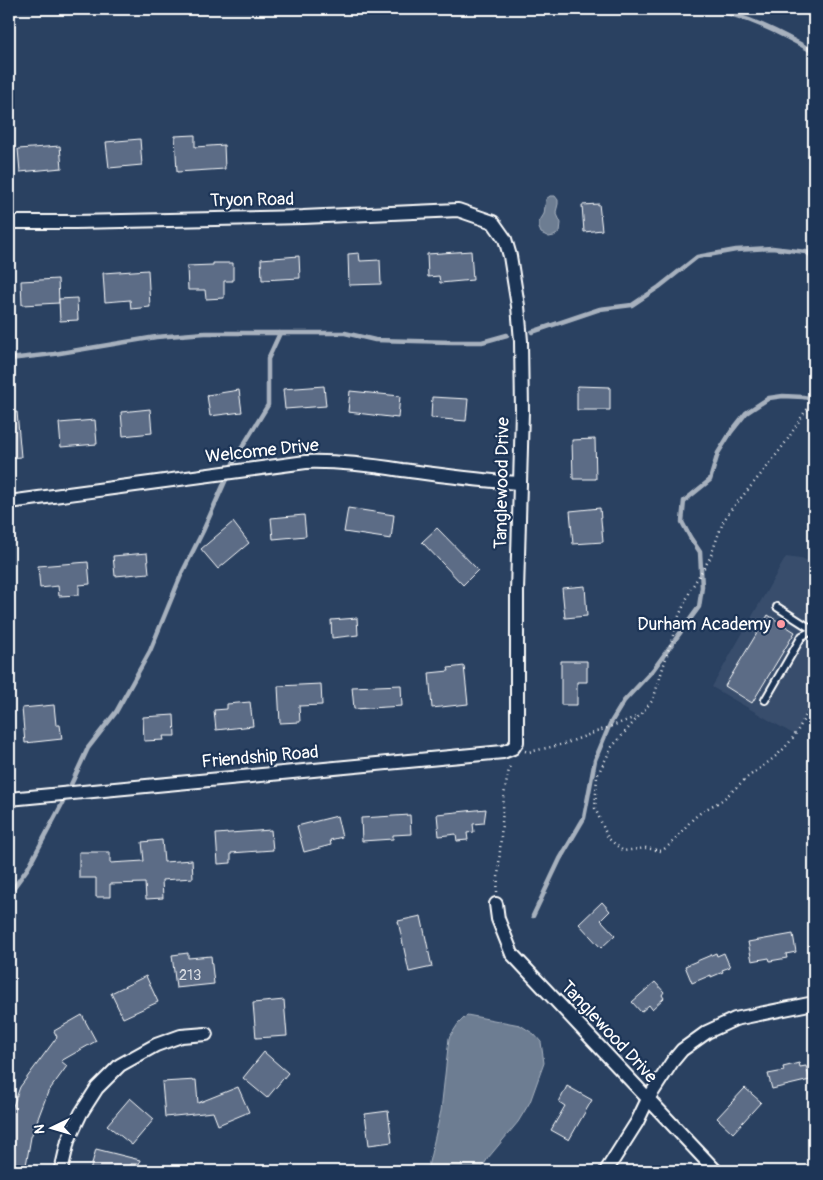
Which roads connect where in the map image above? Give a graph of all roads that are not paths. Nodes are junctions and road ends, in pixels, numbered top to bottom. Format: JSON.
{"nodes":[{"id":1,"x":9,"y":222,"type":"edge"},
{"id":2,"x":493,"y":222,"type":"joint"},
{"id":3,"x":520,"y":483,"type":"junction"},
{"id":4,"x":9,"y":502,"type":"edge"},
{"id":5,"x":777,"y":607,"type":"dead end"},
{"id":6,"x":814,"y":630,"type":"edge"},
{"id":7,"x":765,"y":700,"type":"dead end"},
{"id":8,"x":513,"y":748,"type":"joint"},
{"id":9,"x":9,"y":799,"type":"edge"},
{"id":10,"x":496,"y":904,"type":"road end"},
{"id":11,"x":814,"y":1003,"type":"edge"},
{"id":12,"x":206,"y":1034,"type":"dead end"},
{"id":13,"x":648,"y":1099,"type":"junction"},
{"id":14,"x":61,"y":1171,"type":"edge"},
{"id":15,"x":606,"y":1171,"type":"edge"},
{"id":16,"x":716,"y":1171,"type":"edge"}],
"edges":[{"from":1,"to":2,"type":"street","name":"Tryon Road"},
{"from":2,"to":3,"type":"street","name":"Tanglewood Drive"},
{"from":3,"to":4,"type":"street","name":"Welcome Drive"},
{"from":3,"to":8,"type":"street","name":"Tanglewood Drive"},
{"from":5,"to":6,"type":"lane"},
{"from":6,"to":7,"type":"lane"},
{"from":8,"to":9,"type":"street","name":"Friendship Road"},
{"from":10,"to":13,"type":"street","name":"Tanglewood Drive"},
{"from":11,"to":13,"type":"street"},
{"from":12,"to":14,"type":"street"},
{"from":13,"to":15,"type":"street"},
{"from":13,"to":16,"type":"street","name":"Tanglewood Drive"}]}
